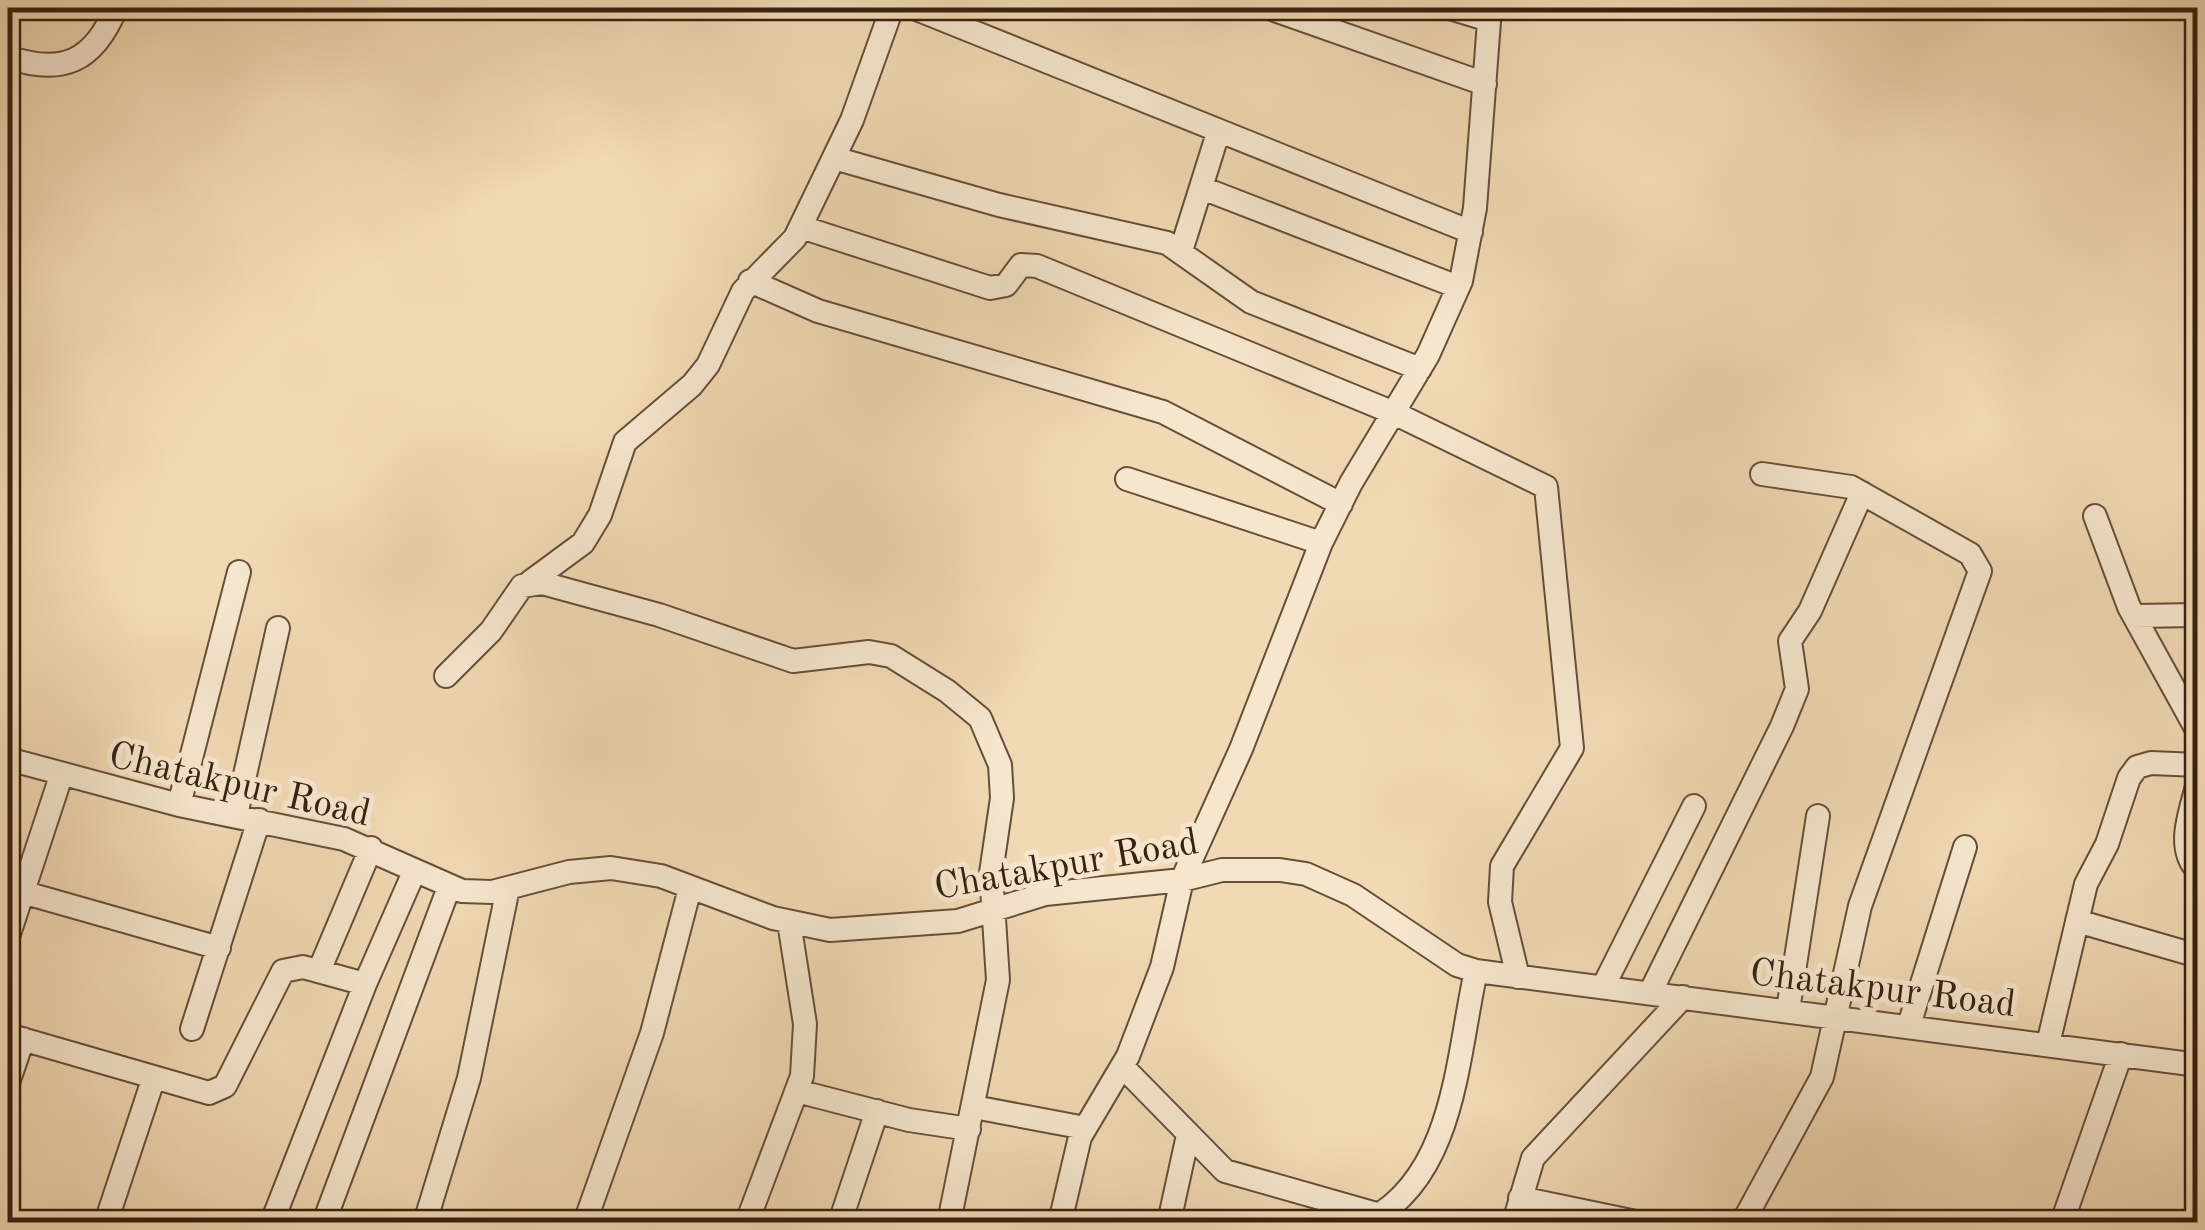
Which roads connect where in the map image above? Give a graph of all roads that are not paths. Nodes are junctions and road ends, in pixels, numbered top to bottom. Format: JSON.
{"nodes":[{"id":1,"x":116,"y":8,"type":"edge"},
{"id":2,"x":892,"y":8,"type":"edge"},
{"id":3,"x":914,"y":8,"type":"edge"},
{"id":4,"x":1270,"y":8,"type":"edge"},
{"id":5,"x":1450,"y":8,"type":"edge"},
{"id":6,"x":1489,"y":14,"type":"edge"},
{"id":7,"x":8,"y":57,"type":"edge"},
{"id":8,"x":1486,"y":84,"type":"junction"},
{"id":9,"x":1218,"y":132,"type":"junction"},
{"id":10,"x":834,"y":158,"type":"junction"},
{"id":11,"x":1202,"y":188,"type":"junction"},
{"id":12,"x":801,"y":227,"type":"junction"},
{"id":13,"x":1471,"y":232,"type":"junction"},
{"id":14,"x":1181,"y":251,"type":"junction"},
{"id":15,"x":750,"y":281,"type":"junction"},
{"id":16,"x":1458,"y":287,"type":"junction"},
{"id":17,"x":1420,"y":369,"type":"junction"},
{"id":18,"x":1394,"y":413,"type":"junction"},
{"id":19,"x":1762,"y":474,"type":"dead end"},
{"id":20,"x":1127,"y":479,"type":"dead end"},
{"id":21,"x":1862,"y":492,"type":"junction"},
{"id":22,"x":1341,"y":504,"type":"junction"},
{"id":23,"x":2095,"y":516,"type":"dead end"},
{"id":24,"x":1321,"y":543,"type":"junction"},
{"id":25,"x":239,"y":572,"type":"dead end"},
{"id":26,"x":530,"y":582,"type":"junction"},
{"id":27,"x":2198,"y":615,"type":"edge"},
{"id":28,"x":2134,"y":616,"type":"junction"},
{"id":29,"x":278,"y":628,"type":"dead end"},
{"id":30,"x":446,"y":676,"type":"dead end"},
{"id":31,"x":2198,"y":732,"type":"edge"},
{"id":32,"x":8,"y":759,"type":"edge"},
{"id":33,"x":2198,"y":764,"type":"edge"},
{"id":34,"x":60,"y":776,"type":"junction"},
{"id":35,"x":2198,"y":782,"type":"edge"},
{"id":36,"x":179,"y":805,"type":"junction"},
{"id":37,"x":1694,"y":806,"type":"dead end"},
{"id":38,"x":236,"y":815,"type":"junction"},
{"id":39,"x":1818,"y":816,"type":"dead end"},
{"id":40,"x":260,"y":820,"type":"junction"},
{"id":41,"x":1965,"y":847,"type":"dead end"},
{"id":42,"x":371,"y":848,"type":"junction"},
{"id":43,"x":414,"y":872,"type":"junction"},
{"id":44,"x":2198,"y":872,"type":"edge"},
{"id":45,"x":1182,"y":880,"type":"junction"},
{"id":46,"x":449,"y":887,"type":"junction"},
{"id":47,"x":508,"y":888,"type":"junction"},
{"id":48,"x":690,"y":888,"type":"junction"},
{"id":49,"x":22,"y":892,"type":"junction"},
{"id":50,"x":996,"y":910,"type":"junction"},
{"id":51,"x":2077,"y":921,"type":"junction"},
{"id":52,"x":790,"y":922,"type":"junction"},
{"id":53,"x":8,"y":936,"type":"edge"},
{"id":54,"x":218,"y":948,"type":"junction"},
{"id":55,"x":2198,"y":956,"type":"edge"},
{"id":56,"x":319,"y":971,"type":"junction"},
{"id":57,"x":1476,"y":971,"type":"junction"},
{"id":58,"x":1518,"y":976,"type":"junction"},
{"id":59,"x":364,"y":984,"type":"junction"},
{"id":60,"x":1603,"y":987,"type":"junction"},
{"id":61,"x":1650,"y":993,"type":"junction"},
{"id":62,"x":1684,"y":997,"type":"junction"},
{"id":63,"x":1788,"y":1010,"type":"junction"},
{"id":64,"x":1833,"y":1015,"type":"junction"},
{"id":65,"x":1909,"y":1025,"type":"junction"},
{"id":66,"x":192,"y":1029,"type":"dead end"},
{"id":67,"x":15,"y":1037,"type":"edge"},
{"id":68,"x":2048,"y":1044,"type":"junction"},
{"id":69,"x":2121,"y":1054,"type":"junction"},
{"id":70,"x":2198,"y":1065,"type":"edge"},
{"id":71,"x":1122,"y":1066,"type":"junction"},
{"id":72,"x":153,"y":1080,"type":"junction"},
{"id":73,"x":8,"y":1084,"type":"edge"},
{"id":74,"x":798,"y":1091,"type":"junction"},
{"id":75,"x":877,"y":1112,"type":"junction"},
{"id":76,"x":972,"y":1118,"type":"junction"},
{"id":77,"x":1085,"y":1128,"type":"junction"},
{"id":78,"x":1188,"y":1135,"type":"junction"},
{"id":79,"x":1520,"y":1198,"type":"junction"},
{"id":80,"x":1373,"y":1219,"type":"edge"},
{"id":81,"x":106,"y":1222,"type":"edge"},
{"id":82,"x":272,"y":1222,"type":"edge"},
{"id":83,"x":324,"y":1222,"type":"edge"},
{"id":84,"x":425,"y":1222,"type":"edge"},
{"id":85,"x":584,"y":1222,"type":"edge"},
{"id":86,"x":747,"y":1222,"type":"edge"},
{"id":87,"x":840,"y":1222,"type":"edge"},
{"id":88,"x":949,"y":1222,"type":"edge"},
{"id":89,"x":1060,"y":1222,"type":"edge"},
{"id":90,"x":1169,"y":1222,"type":"edge"},
{"id":91,"x":1514,"y":1222,"type":"edge"},
{"id":92,"x":1636,"y":1222,"type":"edge"},
{"id":93,"x":1743,"y":1222,"type":"edge"},
{"id":94,"x":2062,"y":1222,"type":"edge"}],
"edges":[{"from":1,"to":7,"type":"street"},
{"from":2,"to":10,"type":"street"},
{"from":3,"to":9,"type":"street"},
{"from":4,"to":8,"type":"street"},
{"from":5,"to":6,"type":"street"},
{"from":6,"to":8,"type":"street"},
{"from":8,"to":13,"type":"street"},
{"from":9,"to":11,"type":"street"},
{"from":9,"to":13,"type":"street"},
{"from":10,"to":12,"type":"street"},
{"from":10,"to":14,"type":"street"},
{"from":11,"to":14,"type":"street"},
{"from":11,"to":16,"type":"street"},
{"from":12,"to":15,"type":"street"},
{"from":12,"to":18,"type":"street"},
{"from":13,"to":16,"type":"street"},
{"from":14,"to":17,"type":"street"},
{"from":15,"to":22,"type":"street"},
{"from":15,"to":26,"type":"street"},
{"from":16,"to":17,"type":"street"},
{"from":17,"to":18,"type":"street"},
{"from":18,"to":22,"type":"street"},
{"from":18,"to":58,"type":"street"},
{"from":19,"to":21,"type":"street"},
{"from":20,"to":24,"type":"street"},
{"from":21,"to":61,"type":"street"},
{"from":21,"to":64,"type":"street"},
{"from":22,"to":24,"type":"street"},
{"from":23,"to":28,"type":"street"},
{"from":24,"to":45,"type":"street"},
{"from":25,"to":36,"type":"street"},
{"from":26,"to":30,"type":"street"},
{"from":26,"to":50,"type":"street"},
{"from":27,"to":28,"type":"street"},
{"from":28,"to":31,"type":"street"},
{"from":29,"to":38,"type":"street"},
{"from":32,"to":34,"type":"street","name":"Chatakpur Road"},
{"from":33,"to":51,"type":"street"},
{"from":34,"to":36,"type":"street","name":"Chatakpur Road"},
{"from":34,"to":49,"type":"street"},
{"from":35,"to":44,"type":"street"},
{"from":36,"to":38,"type":"street","name":"Chatakpur Road"},
{"from":37,"to":60,"type":"street"},
{"from":38,"to":40,"type":"street","name":"Chatakpur Road"},
{"from":39,"to":63,"type":"street"},
{"from":40,"to":42,"type":"street","name":"Chatakpur Road"},
{"from":40,"to":54,"type":"street"},
{"from":41,"to":65,"type":"street"},
{"from":42,"to":43,"type":"street","name":"Chatakpur Road"},
{"from":42,"to":56,"type":"street"},
{"from":43,"to":46,"type":"street","name":"Chatakpur Road"},
{"from":43,"to":59,"type":"street"},
{"from":45,"to":50,"type":"street","name":"Chatakpur Road"},
{"from":45,"to":57,"type":"street","name":"Chatakpur Road"},
{"from":45,"to":71,"type":"street"},
{"from":46,"to":47,"type":"street","name":"Chatakpur Road"},
{"from":46,"to":83,"type":"street"},
{"from":47,"to":48,"type":"street","name":"Chatakpur Road"},
{"from":47,"to":84,"type":"street"},
{"from":48,"to":52,"type":"street","name":"Chatakpur Road"},
{"from":48,"to":85,"type":"street"},
{"from":49,"to":53,"type":"street"},
{"from":49,"to":54,"type":"street"},
{"from":50,"to":52,"type":"street","name":"Chatakpur Road"},
{"from":50,"to":76,"type":"street"},
{"from":51,"to":55,"type":"street"},
{"from":51,"to":68,"type":"street"},
{"from":52,"to":74,"type":"street"},
{"from":54,"to":66,"type":"street"},
{"from":56,"to":59,"type":"street"},
{"from":56,"to":72,"type":"street"},
{"from":57,"to":58,"type":"street","name":"Chatakpur Road"},
{"from":57,"to":80,"type":"street"},
{"from":58,"to":60,"type":"street","name":"Chatakpur Road"},
{"from":59,"to":82,"type":"street"},
{"from":60,"to":61,"type":"street","name":"Chatakpur Road"},
{"from":61,"to":62,"type":"street","name":"Chatakpur Road"},
{"from":62,"to":63,"type":"street","name":"Chatakpur Road"},
{"from":62,"to":79,"type":"street"},
{"from":63,"to":64,"type":"street","name":"Chatakpur Road"},
{"from":64,"to":65,"type":"street","name":"Chatakpur Road"},
{"from":64,"to":93,"type":"street"},
{"from":65,"to":68,"type":"street","name":"Chatakpur Road"},
{"from":67,"to":72,"type":"street"},
{"from":67,"to":73,"type":"street"},
{"from":68,"to":69,"type":"street","name":"Chatakpur Road"},
{"from":69,"to":70,"type":"street","name":"Chatakpur Road"},
{"from":69,"to":94,"type":"street"},
{"from":71,"to":77,"type":"street"},
{"from":71,"to":78,"type":"street"},
{"from":72,"to":81,"type":"street"},
{"from":74,"to":75,"type":"street"},
{"from":74,"to":86,"type":"street"},
{"from":75,"to":76,"type":"street"},
{"from":75,"to":87,"type":"street"},
{"from":76,"to":77,"type":"street"},
{"from":76,"to":88,"type":"street"},
{"from":77,"to":89,"type":"street"},
{"from":78,"to":80,"type":"street"},
{"from":78,"to":90,"type":"street"},
{"from":79,"to":91,"type":"street"},
{"from":79,"to":92,"type":"street"}]}
